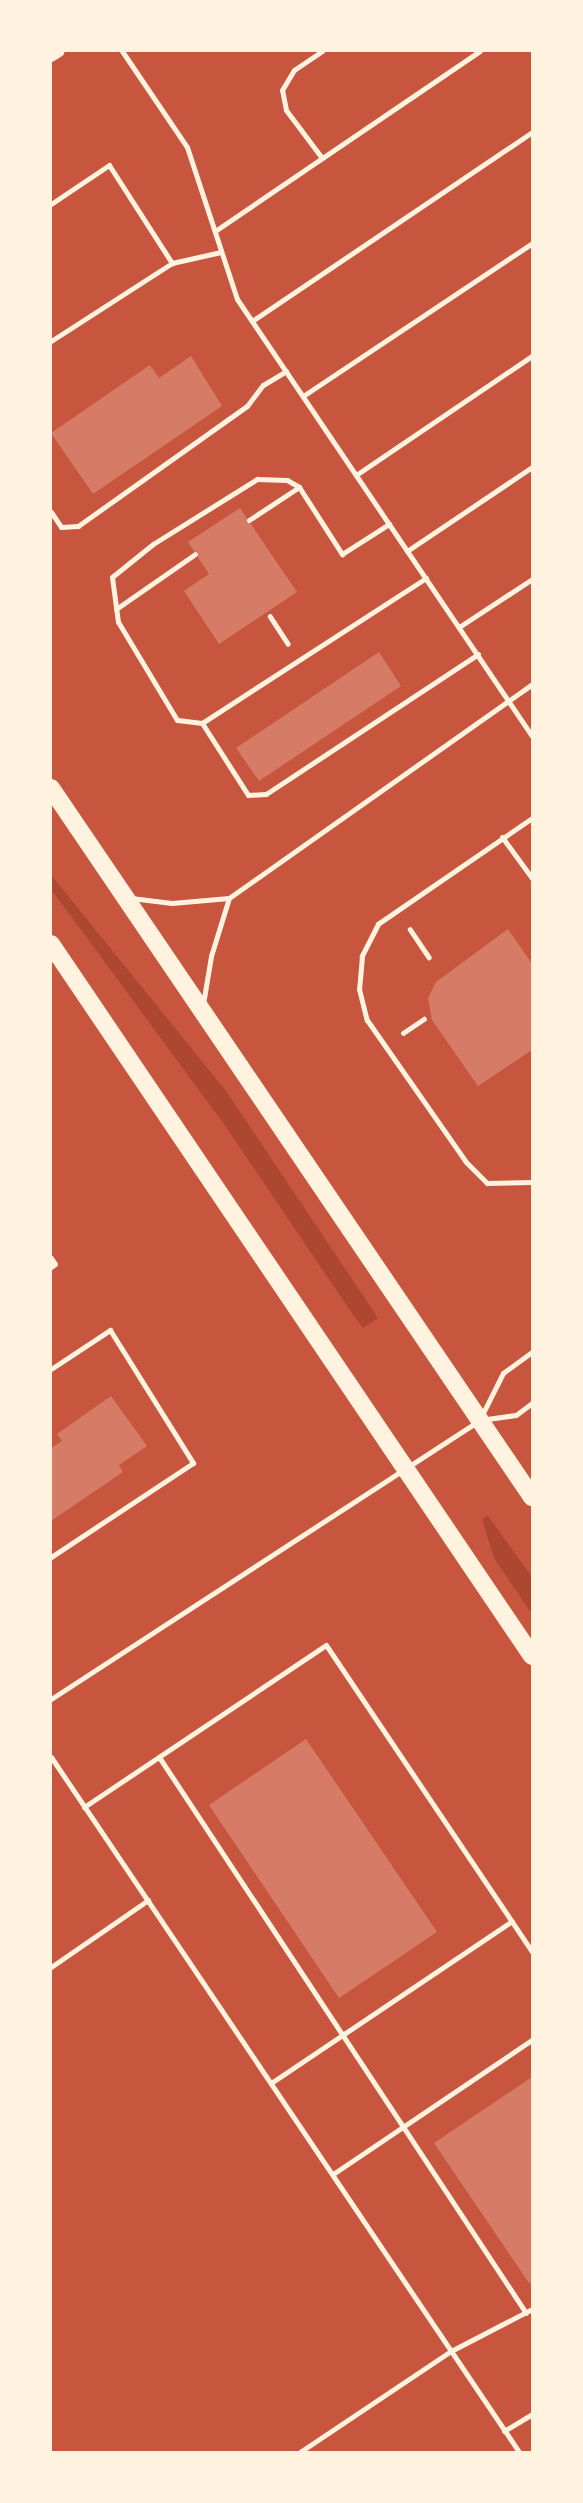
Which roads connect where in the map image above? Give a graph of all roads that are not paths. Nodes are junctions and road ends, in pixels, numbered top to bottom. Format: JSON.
{"nodes":[{"id":1,"x":59,"y":51,"type":"edge"},
{"id":2,"x":122,"y":51,"type":"edge"},
{"id":3,"x":322,"y":51,"type":"edge"},
{"id":4,"x":480,"y":51,"type":"edge"},
{"id":5,"x":51,"y":56,"type":"edge"},
{"id":6,"x":532,"y":132,"type":"edge"},
{"id":7,"x":322,"y":158,"type":"junction"},
{"id":8,"x":51,"y":204,"type":"edge"},
{"id":9,"x":215,"y":230,"type":"junction"},
{"id":10,"x":532,"y":243,"type":"edge"},
{"id":11,"x":222,"y":252,"type":"junction"},
{"id":12,"x":172,"y":263,"type":"junction"},
{"id":13,"x":252,"y":321,"type":"junction"},
{"id":14,"x":51,"y":341,"type":"edge"},
{"id":15,"x":532,"y":356,"type":"edge"},
{"id":16,"x":286,"y":371,"type":"junction"},
{"id":17,"x":303,"y":396,"type":"junction"},
{"id":18,"x":532,"y":467,"type":"edge"},
{"id":19,"x":356,"y":475,"type":"junction"},
{"id":20,"x":299,"y":487,"type":"junction"},
{"id":21,"x":51,"y":512,"type":"edge"},
{"id":22,"x":249,"y":520,"type":"dead end"},
{"id":23,"x":389,"y":524,"type":"junction"},
{"id":24,"x":408,"y":551,"type":"junction"},
{"id":25,"x":195,"y":554,"type":"dead end"},
{"id":26,"x":426,"y":578,"type":"junction"},
{"id":27,"x":532,"y":579,"type":"edge"},
{"id":28,"x":116,"y":609,"type":"junction"},
{"id":29,"x":459,"y":627,"type":"junction"},
{"id":30,"x":478,"y":654,"type":"junction"},
{"id":31,"x":532,"y":684,"type":"edge"},
{"id":32,"x":509,"y":700,"type":"junction"},
{"id":33,"x":202,"y":723,"type":"junction"},
{"id":34,"x":532,"y":736,"type":"edge"},
{"id":35,"x":51,"y":788,"type":"edge"},
{"id":36,"x":532,"y":818,"type":"edge"},
{"id":37,"x":502,"y":837,"type":"junction"},
{"id":38,"x":532,"y":878,"type":"edge"},
{"id":39,"x":126,"y":898,"type":"junction"},
{"id":40,"x":229,"y":898,"type":"junction"},
{"id":41,"x":51,"y":944,"type":"edge"},
{"id":42,"x":202,"y":1011,"type":"junction"},
{"id":43,"x":532,"y":1182,"type":"edge"},
{"id":44,"x":51,"y":1258,"type":"edge"},
{"id":45,"x":51,"y":1267,"type":"edge"},
{"id":46,"x":532,"y":1352,"type":"edge"},
{"id":47,"x":51,"y":1369,"type":"edge"},
{"id":48,"x":532,"y":1403,"type":"edge"},
{"id":49,"x":480,"y":1420,"type":"junction"},
{"id":50,"x":405,"y":1467,"type":"junction"},
{"id":51,"x":532,"y":1497,"type":"edge"},
{"id":52,"x":51,"y":1557,"type":"edge"},
{"id":53,"x":532,"y":1656,"type":"edge"},
{"id":54,"x":51,"y":1699,"type":"edge"},
{"id":55,"x":51,"y":1757,"type":"edge"},
{"id":56,"x":159,"y":1757,"type":"junction"},
{"id":57,"x":84,"y":1807,"type":"junction"},
{"id":58,"x":148,"y":1900,"type":"junction"},
{"id":59,"x":512,"y":1921,"type":"junction"},
{"id":60,"x":532,"y":1951,"type":"edge"},
{"id":61,"x":51,"y":1967,"type":"edge"},
{"id":62,"x":342,"y":2035,"type":"junction"},
{"id":63,"x":532,"y":2040,"type":"edge"},
{"id":64,"x":271,"y":2083,"type":"junction"},
{"id":65,"x":403,"y":2127,"type":"junction"},
{"id":66,"x":332,"y":2174,"type":"junction"},
{"id":67,"x":529,"y":2311,"type":"edge"},
{"id":68,"x":451,"y":2351,"type":"junction"},
{"id":69,"x":532,"y":2414,"type":"edge"},
{"id":70,"x":504,"y":2431,"type":"junction"},
{"id":71,"x":300,"y":2452,"type":"edge"},
{"id":72,"x":519,"y":2452,"type":"edge"}],
"edges":[{"from":1,"to":5,"type":"street"},
{"from":2,"to":9,"type":"lane"},
{"from":3,"to":7,"type":"lane"},
{"from":4,"to":7,"type":"lane"},
{"from":6,"to":13,"type":"lane"},
{"from":7,"to":9,"type":"lane"},
{"from":8,"to":12,"type":"lane"},
{"from":9,"to":11,"type":"lane"},
{"from":10,"to":17,"type":"lane"},
{"from":11,"to":12,"type":"lane"},
{"from":11,"to":13,"type":"lane"},
{"from":12,"to":14,"type":"lane"},
{"from":13,"to":16,"type":"lane"},
{"from":15,"to":19,"type":"lane"},
{"from":16,"to":17,"type":"lane"},
{"from":16,"to":21,"type":"lane"},
{"from":17,"to":19,"type":"lane"},
{"from":18,"to":24,"type":"lane"},
{"from":19,"to":23,"type":"lane"},
{"from":20,"to":22,"type":"lane"},
{"from":20,"to":23,"type":"lane"},
{"from":20,"to":28,"type":"lane"},
{"from":23,"to":24,"type":"lane"},
{"from":24,"to":26,"type":"lane"},
{"from":25,"to":28,"type":"lane"},
{"from":26,"to":29,"type":"lane"},
{"from":26,"to":33,"type":"lane"},
{"from":27,"to":29,"type":"lane"},
{"from":28,"to":33,"type":"lane"},
{"from":29,"to":30,"type":"lane"},
{"from":30,"to":32,"type":"lane"},
{"from":30,"to":33,"type":"lane"},
{"from":31,"to":32,"type":"lane"},
{"from":32,"to":34,"type":"lane"},
{"from":32,"to":40,"type":"lane"},
{"from":35,"to":39,"type":"main road"},
{"from":36,"to":37,"type":"lane"},
{"from":37,"to":38,"type":"lane"},
{"from":37,"to":43,"type":"lane"},
{"from":39,"to":40,"type":"lane"},
{"from":39,"to":42,"type":"main road"},
{"from":40,"to":42,"type":"lane"},
{"from":41,"to":50,"type":"main road"},
{"from":42,"to":49,"type":"main road"},
{"from":44,"to":45,"type":"lane"},
{"from":46,"to":49,"type":"lane"},
{"from":47,"to":52,"type":"lane"},
{"from":48,"to":49,"type":"lane"},
{"from":49,"to":50,"type":"lane"},
{"from":49,"to":51,"type":"main road"},
{"from":50,"to":53,"type":"main road"},
{"from":50,"to":54,"type":"lane"},
{"from":55,"to":57,"type":"lane"},
{"from":56,"to":57,"type":"lane"},
{"from":56,"to":59,"type":"lane"},
{"from":56,"to":62,"type":"lane"},
{"from":57,"to":58,"type":"lane"},
{"from":58,"to":61,"type":"lane"},
{"from":58,"to":64,"type":"lane"},
{"from":59,"to":60,"type":"lane"},
{"from":59,"to":62,"type":"lane"},
{"from":62,"to":64,"type":"lane"},
{"from":62,"to":65,"type":"lane"},
{"from":63,"to":65,"type":"lane"},
{"from":64,"to":66,"type":"lane"},
{"from":65,"to":66,"type":"lane"},
{"from":65,"to":67,"type":"lane"},
{"from":66,"to":68,"type":"lane"},
{"from":67,"to":68,"type":"lane"},
{"from":68,"to":70,"type":"lane"},
{"from":68,"to":71,"type":"lane"},
{"from":69,"to":70,"type":"lane"},
{"from":70,"to":72,"type":"lane"}]}
